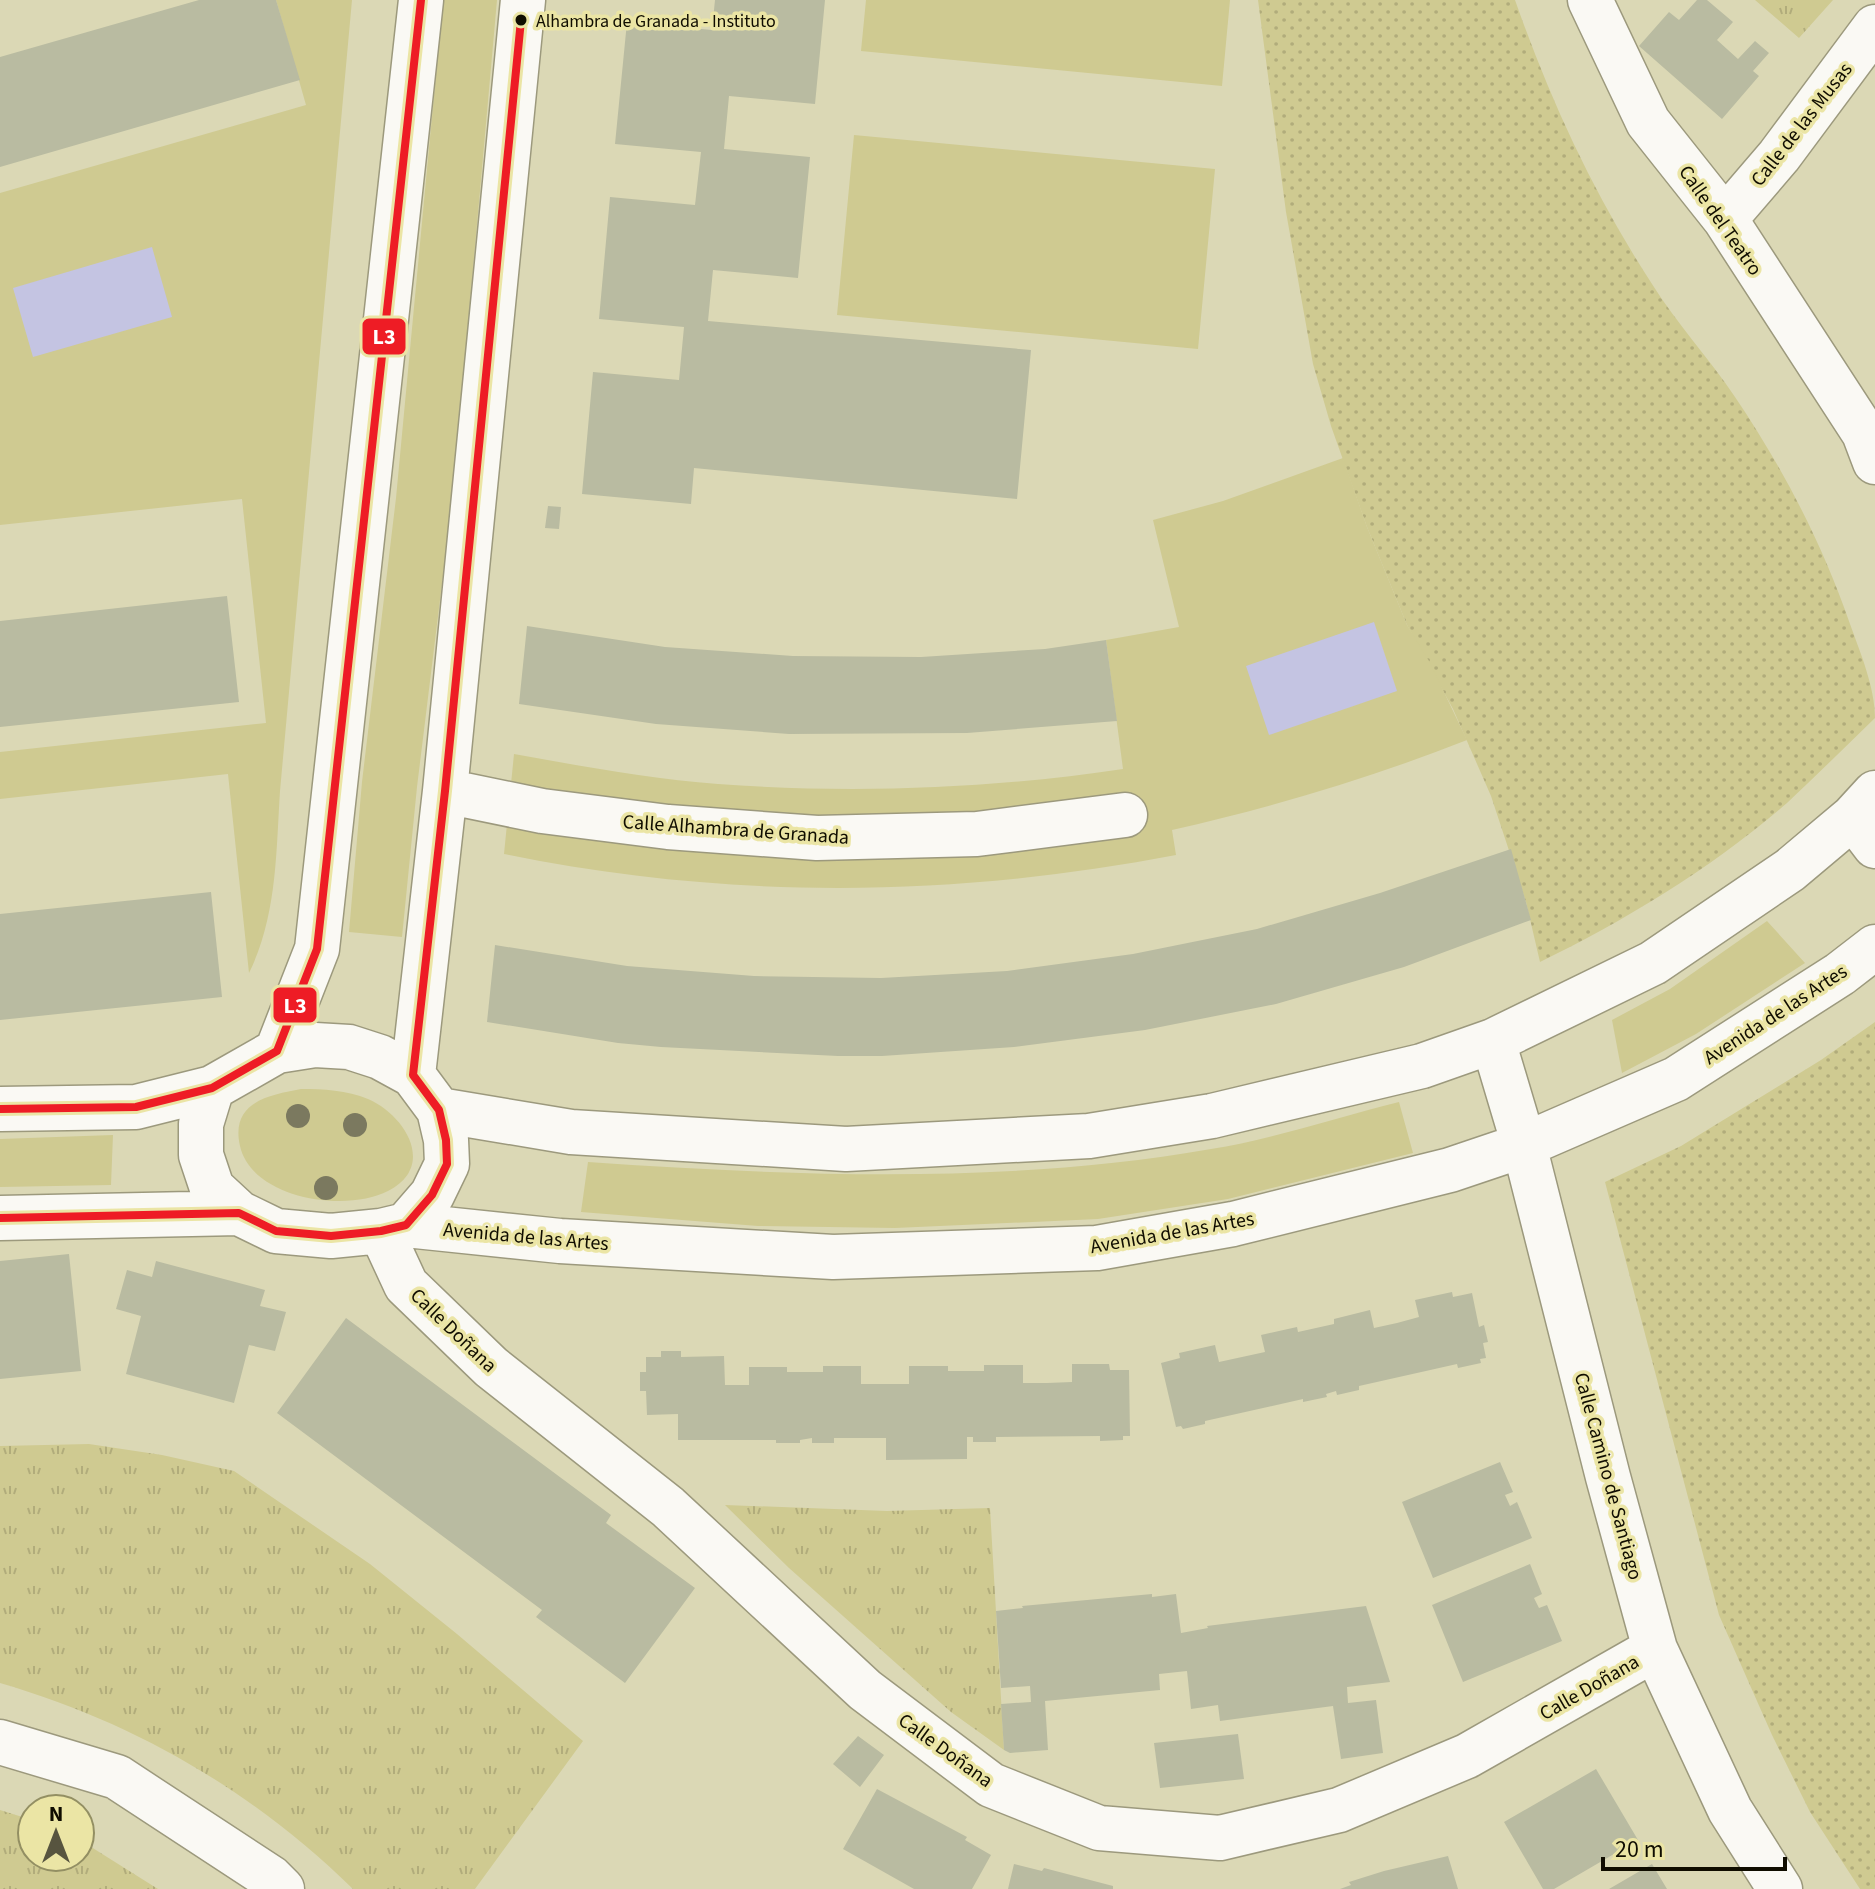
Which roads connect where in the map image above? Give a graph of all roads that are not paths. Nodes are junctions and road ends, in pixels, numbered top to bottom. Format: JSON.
{"nodes":[{"id":1,"x":421,"y":0,"type":"edge"},
{"id":2,"x":523,"y":0,"type":"edge"},
{"id":3,"x":1590,"y":0,"type":"edge"},
{"id":4,"x":1875,"y":27,"type":"edge"},
{"id":5,"x":1725,"y":219,"type":"junction"},
{"id":6,"x":1871,"y":445,"type":"edge"},
{"id":7,"x":445,"y":791,"type":"junction"},
{"id":8,"x":1125,"y":815,"type":"dead end"},
{"id":9,"x":1868,"y":819,"type":"edge"},
{"id":10,"x":1875,"y":947,"type":"edge"},
{"id":11,"x":1493,"y":1041,"type":"junction"},
{"id":12,"x":277,"y":1051,"type":"junction"},
{"id":13,"x":413,"y":1075,"type":"junction"},
{"id":14,"x":212,"y":1088,"type":"junction"},
{"id":15,"x":0,"y":1109,"type":"edge"},
{"id":16,"x":439,"y":1110,"type":"junction"},
{"id":17,"x":1524,"y":1145,"type":"junction"},
{"id":18,"x":239,"y":1213,"type":"junction"},
{"id":19,"x":0,"y":1218,"type":"edge"},
{"id":20,"x":394,"y":1228,"type":"junction"},
{"id":21,"x":1655,"y":1649,"type":"junction"},
{"id":22,"x":0,"y":1742,"type":"edge"},
{"id":23,"x":282,"y":1889,"type":"edge"},
{"id":24,"x":1780,"y":1889,"type":"edge"}],
"edges":[{"from":1,"to":12,"type":"street"},
{"from":2,"to":7,"type":"street"},
{"from":3,"to":5,"type":"street","name":"Calle del Teatro"},
{"from":4,"to":5,"type":"street","name":"Calle de las Musas"},
{"from":5,"to":6,"type":"street","name":"Calle del Teatro"},
{"from":7,"to":8,"type":"street","name":"Calle Alhambra de Granada"},
{"from":7,"to":13,"type":"street"},
{"from":9,"to":11,"type":"street"},
{"from":10,"to":17,"type":"street","name":"Avenida de las Artes"},
{"from":11,"to":16,"type":"street"},
{"from":11,"to":17,"type":"street","name":"Calle Camino de Santiago"},
{"from":12,"to":13,"type":"street"},
{"from":12,"to":14,"type":"street"},
{"from":13,"to":16,"type":"street"},
{"from":14,"to":15,"type":"street"},
{"from":14,"to":18,"type":"street"},
{"from":16,"to":20,"type":"street"},
{"from":17,"to":20,"type":"street","name":"Avenida de las Artes"},
{"from":17,"to":21,"type":"street","name":"Calle Camino de Santiago"},
{"from":18,"to":19,"type":"street"},
{"from":18,"to":20,"type":"street"},
{"from":20,"to":21,"type":"street","name":"Calle Doñana"},
{"from":21,"to":24,"type":"street","name":"Calle Camino de Santiago"},
{"from":22,"to":23,"type":"street"}]}
